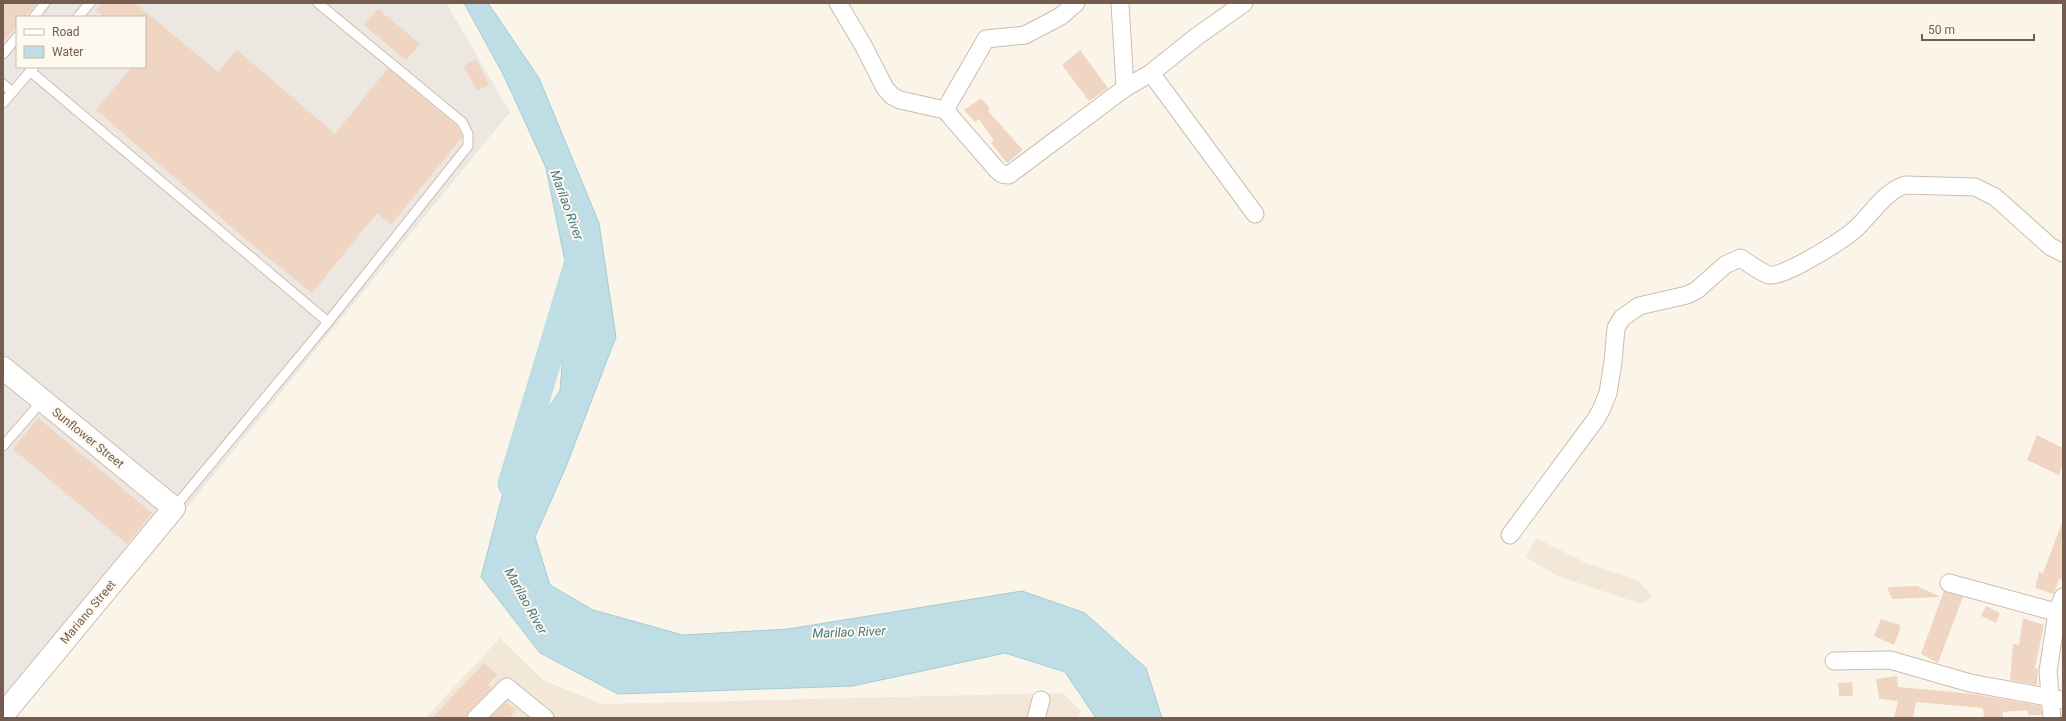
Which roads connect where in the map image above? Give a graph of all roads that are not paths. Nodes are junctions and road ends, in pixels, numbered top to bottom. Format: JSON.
{"nodes":[{"id":1,"x":45,"y":3,"type":"edge"},
{"id":2,"x":90,"y":3,"type":"edge"},
{"id":3,"x":318,"y":3,"type":"edge"},
{"id":4,"x":838,"y":3,"type":"edge"},
{"id":5,"x":1076,"y":3,"type":"edge"},
{"id":6,"x":1120,"y":3,"type":"edge"},
{"id":7,"x":1244,"y":3,"type":"edge"},
{"id":8,"x":35,"y":16,"type":"edge"},
{"id":9,"x":79,"y":16,"type":"edge"},
{"id":10,"x":16,"y":38,"type":"edge"},
{"id":11,"x":3,"y":54,"type":"edge"},
{"id":12,"x":32,"y":69,"type":"edge"},
{"id":13,"x":1151,"y":73,"type":"junction"},
{"id":14,"x":3,"y":84,"type":"edge"},
{"id":15,"x":1125,"y":88,"type":"junction"},
{"id":16,"x":12,"y":92,"type":"junction"},
{"id":17,"x":3,"y":103,"type":"edge"},
{"id":18,"x":945,"y":110,"type":"junction"},
{"id":19,"x":1255,"y":214,"type":"dead end"},
{"id":20,"x":2063,"y":253,"type":"edge"},
{"id":21,"x":328,"y":322,"type":"junction"},
{"id":22,"x":3,"y":368,"type":"edge"},
{"id":23,"x":42,"y":401,"type":"junction"},
{"id":24,"x":3,"y":446,"type":"edge"},
{"id":25,"x":174,"y":508,"type":"junction"},
{"id":26,"x":1510,"y":535,"type":"dead end"},
{"id":27,"x":1949,"y":583,"type":"dead end"},
{"id":28,"x":2061,"y":608,"type":"edge"},
{"id":29,"x":1834,"y":660,"type":"dead end"},
{"id":30,"x":2057,"y":699,"type":"edge"},
{"id":31,"x":1041,"y":700,"type":"dead end"},
{"id":32,"x":3,"y":713,"type":"edge"},
{"id":33,"x":476,"y":718,"type":"edge"},
{"id":34,"x":545,"y":718,"type":"edge"},
{"id":35,"x":1036,"y":718,"type":"edge"},
{"id":36,"x":2052,"y":718,"type":"edge"}],
"edges":[{"from":1,"to":8,"type":"lane"},
{"from":2,"to":9,"type":"lane"},
{"from":3,"to":21,"type":"lane"},
{"from":4,"to":18,"type":"street"},
{"from":5,"to":18,"type":"street"},
{"from":6,"to":15,"type":"street"},
{"from":7,"to":13,"type":"street"},
{"from":10,"to":11,"type":"lane"},
{"from":12,"to":16,"type":"lane"},
{"from":12,"to":21,"type":"lane"},
{"from":13,"to":15,"type":"street"},
{"from":13,"to":19,"type":"street"},
{"from":14,"to":16,"type":"lane"},
{"from":15,"to":18,"type":"street"},
{"from":16,"to":17,"type":"lane"},
{"from":20,"to":26,"type":"street"},
{"from":21,"to":25,"type":"lane"},
{"from":22,"to":23,"type":"main road","name":"Sunflower Street"},
{"from":23,"to":24,"type":"lane"},
{"from":23,"to":25,"type":"main road","name":"Sunflower Street"},
{"from":25,"to":32,"type":"main road","name":"Mariano Street"},
{"from":27,"to":28,"type":"street"},
{"from":28,"to":30,"type":"street"},
{"from":29,"to":30,"type":"street"},
{"from":30,"to":36,"type":"street"},
{"from":31,"to":35,"type":"street"},
{"from":33,"to":34,"type":"street"}]}
